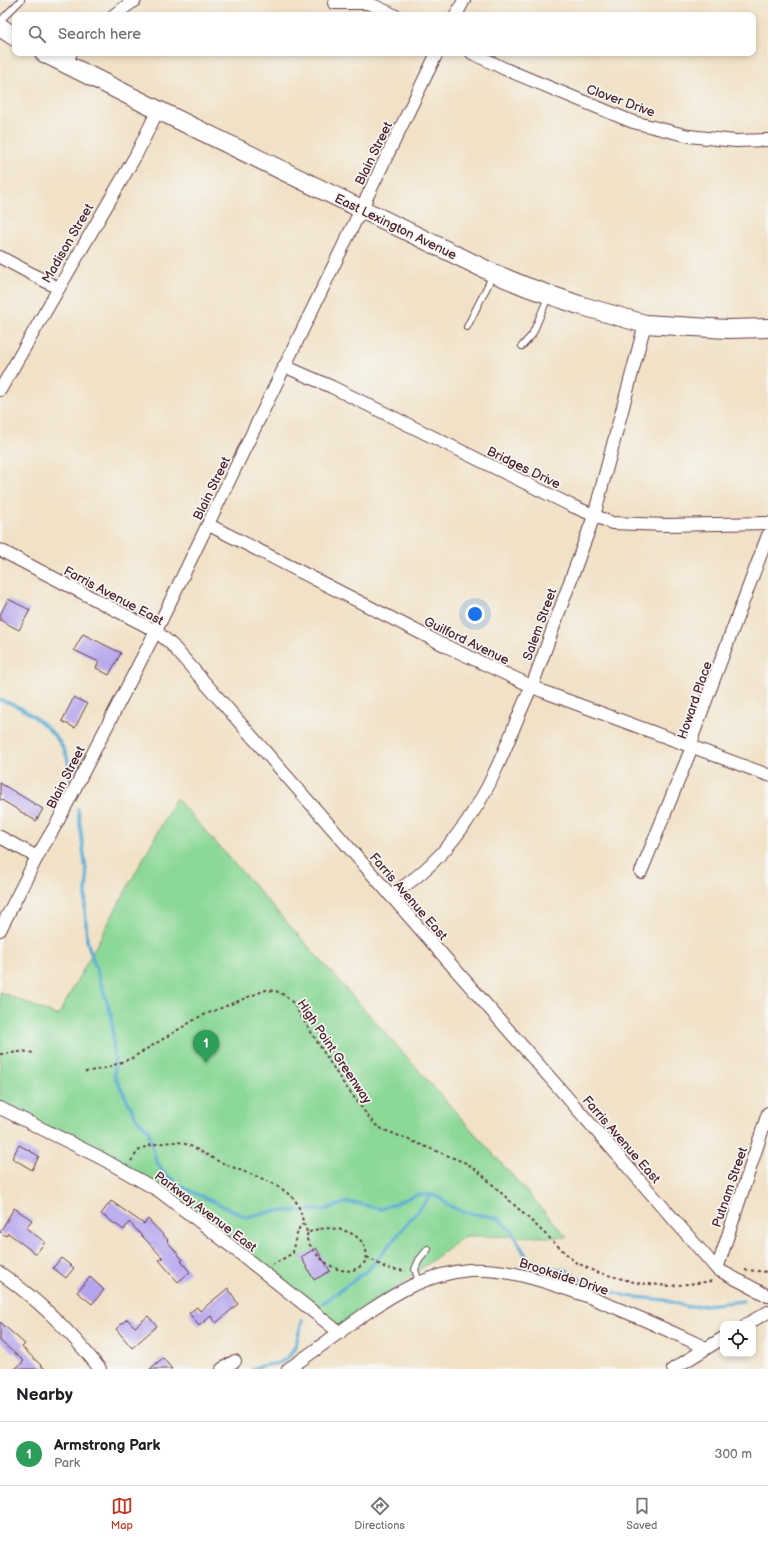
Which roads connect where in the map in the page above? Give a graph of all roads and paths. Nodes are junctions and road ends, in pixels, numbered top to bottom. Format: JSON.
{"nodes":[{"id":1,"x":21,"y":0,"type":"edge"},
{"id":2,"x":135,"y":0,"type":"edge"},
{"id":3,"x":464,"y":0,"type":"edge"},
{"id":4,"x":334,"y":3,"type":"dead end"},
{"id":5,"x":118,"y":12,"type":"edge"},
{"id":6,"x":388,"y":12,"type":"edge"},
{"id":7,"x":458,"y":12,"type":"edge"},
{"id":8,"x":0,"y":22,"type":"edge"},
{"id":9,"x":0,"y":27,"type":"edge"},
{"id":10,"x":12,"y":35,"type":"edge"},
{"id":11,"x":56,"y":56,"type":"edge"},
{"id":12,"x":436,"y":56,"type":"edge"},
{"id":13,"x":478,"y":56,"type":"edge"},
{"id":14,"x":68,"y":59,"type":"edge"},
{"id":15,"x":158,"y":110,"type":"junction"},
{"id":16,"x":768,"y":140,"type":"edge"},
{"id":17,"x":361,"y":209,"type":"junction"},
{"id":18,"x":0,"y":257,"type":"edge"},
{"id":19,"x":493,"y":273,"type":"junction"},
{"id":20,"x":58,"y":288,"type":"junction"},
{"id":21,"x":549,"y":295,"type":"junction"},
{"id":22,"x":645,"y":324,"type":"junction"},
{"id":23,"x":467,"y":327,"type":"dead end"},
{"id":24,"x":768,"y":328,"type":"edge"},
{"id":25,"x":522,"y":346,"type":"dead end"},
{"id":26,"x":284,"y":366,"type":"junction"},
{"id":27,"x":0,"y":390,"type":"edge"},
{"id":28,"x":594,"y":516,"type":"junction"},
{"id":29,"x":768,"y":523,"type":"edge"},
{"id":30,"x":209,"y":525,"type":"junction"},
{"id":31,"x":768,"y":535,"type":"edge"},
{"id":32,"x":0,"y":550,"type":"edge"},
{"id":33,"x":156,"y":631,"type":"junction"},
{"id":34,"x":532,"y":686,"type":"junction"},
{"id":35,"x":692,"y":747,"type":"junction"},
{"id":36,"x":768,"y":775,"type":"edge"},
{"id":37,"x":0,"y":837,"type":"edge"},
{"id":38,"x":37,"y":857,"type":"junction"},
{"id":39,"x":641,"y":872,"type":"dead end"},
{"id":40,"x":390,"y":895,"type":"junction"},
{"id":41,"x":0,"y":930,"type":"edge"},
{"id":42,"x":0,"y":1054,"type":"edge"},
{"id":43,"x":35,"y":1054,"type":"dead end"},
{"id":44,"x":85,"y":1072,"type":"dead end"},
{"id":45,"x":0,"y":1108,"type":"edge"},
{"id":46,"x":768,"y":1113,"type":"edge"},
{"id":47,"x":125,"y":1171,"type":"junction"},
{"id":48,"x":303,"y":1224,"type":"junction"},
{"id":49,"x":308,"y":1233,"type":"junction"},
{"id":50,"x":428,"y":1248,"type":"dead end"},
{"id":51,"x":368,"y":1258,"type":"junction"},
{"id":52,"x":415,"y":1269,"type":"junction"},
{"id":53,"x":742,"y":1269,"type":"dead end"},
{"id":54,"x":262,"y":1271,"type":"junction"},
{"id":55,"x":721,"y":1271,"type":"junction"},
{"id":56,"x":768,"y":1272,"type":"edge"},
{"id":57,"x":0,"y":1273,"type":"edge"},
{"id":58,"x":419,"y":1283,"type":"junction"},
{"id":59,"x":768,"y":1296,"type":"edge"},
{"id":60,"x":768,"y":1312,"type":"edge"},
{"id":61,"x":752,"y":1321,"type":"edge"},
{"id":62,"x":340,"y":1333,"type":"junction"},
{"id":63,"x":720,"y":1340,"type":"edge"},
{"id":64,"x":706,"y":1348,"type":"junction"},
{"id":65,"x":235,"y":1362,"type":"dead end"},
{"id":66,"x":100,"y":1369,"type":"edge"},
{"id":67,"x":222,"y":1369,"type":"edge"},
{"id":68,"x":288,"y":1369,"type":"edge"},
{"id":69,"x":673,"y":1369,"type":"edge"}],
"edges":[{"from":1,"to":8,"type":"lane"},
{"from":2,"to":5,"type":"street"},
{"from":3,"to":7,"type":"street"},
{"from":4,"to":6,"type":"street"},
{"from":9,"to":10,"type":"main road"},
{"from":11,"to":14,"type":"main road","name":"East Lexington Avenue"},
{"from":12,"to":17,"type":"street","name":"Blain Street"},
{"from":13,"to":16,"type":"street","name":"Clover Drive"},
{"from":14,"to":15,"type":"main road","name":"East Lexington Avenue"},
{"from":15,"to":17,"type":"main road","name":"East Lexington Avenue"},
{"from":15,"to":20,"type":"street","name":"Madison Street"},
{"from":17,"to":19,"type":"main road","name":"East Lexington Avenue"},
{"from":17,"to":26,"type":"street","name":"Blain Street"},
{"from":18,"to":20,"type":"street"},
{"from":19,"to":21,"type":"main road","name":"East Lexington Avenue"},
{"from":19,"to":23,"type":"lane"},
{"from":20,"to":27,"type":"street","name":"Madison Street"},
{"from":21,"to":22,"type":"main road","name":"East Lexington Avenue"},
{"from":21,"to":25,"type":"lane"},
{"from":22,"to":24,"type":"main road","name":"East Lexington Avenue"},
{"from":22,"to":28,"type":"street","name":"Salem Street"},
{"from":26,"to":28,"type":"street","name":"Bridges Drive"},
{"from":26,"to":30,"type":"street","name":"Blain Street"},
{"from":28,"to":29,"type":"street","name":"Bridges Drive"},
{"from":28,"to":34,"type":"street","name":"Salem Street"},
{"from":30,"to":33,"type":"street","name":"Blain Street"},
{"from":30,"to":34,"type":"street","name":"Guilford Avenue"},
{"from":31,"to":35,"type":"street","name":"Howard Place"},
{"from":32,"to":33,"type":"street","name":"Farris Avenue East"},
{"from":33,"to":38,"type":"street","name":"Blain Street"},
{"from":33,"to":40,"type":"street","name":"Farris Avenue East"},
{"from":34,"to":35,"type":"street","name":"Guilford Avenue"},
{"from":34,"to":40,"type":"street","name":"Salem Street"},
{"from":35,"to":36,"type":"street","name":"Guilford Avenue"},
{"from":35,"to":39,"type":"street","name":"Howard Place"},
{"from":37,"to":38,"type":"street"},
{"from":38,"to":41,"type":"street","name":"Blain Street"},
{"from":40,"to":55,"type":"street","name":"Farris Avenue East"},
{"from":42,"to":43,"type":"path"},
{"from":44,"to":55,"type":"path","name":"High Point Greenway"},
{"from":45,"to":47,"type":"street","name":"Parkway Avenue East"},
{"from":46,"to":55,"type":"street","name":"Putnam Street"},
{"from":47,"to":48,"type":"path"},
{"from":47,"to":54,"type":"street","name":"Parkway Avenue East"},
{"from":48,"to":49,"type":"path"},
{"from":48,"to":54,"type":"path"},
{"from":49,"to":51,"type":"path"},
{"from":49,"to":51,"type":"path"},
{"from":50,"to":52,"type":"lane"},
{"from":51,"to":52,"type":"path"},
{"from":52,"to":58,"type":"lane"},
{"from":53,"to":56,"type":"path"},
{"from":54,"to":62,"type":"street","name":"Parkway Avenue East"},
{"from":55,"to":59,"type":"street","name":"Farris Avenue East"},
{"from":57,"to":66,"type":"street"},
{"from":58,"to":62,"type":"street","name":"Brookside Drive"},
{"from":58,"to":64,"type":"street","name":"Brookside Drive"},
{"from":60,"to":61,"type":"street"},
{"from":62,"to":68,"type":"street","name":"Brookside Drive"},
{"from":63,"to":64,"type":"street"},
{"from":64,"to":69,"type":"street"},
{"from":65,"to":67,"type":"street"}]}
